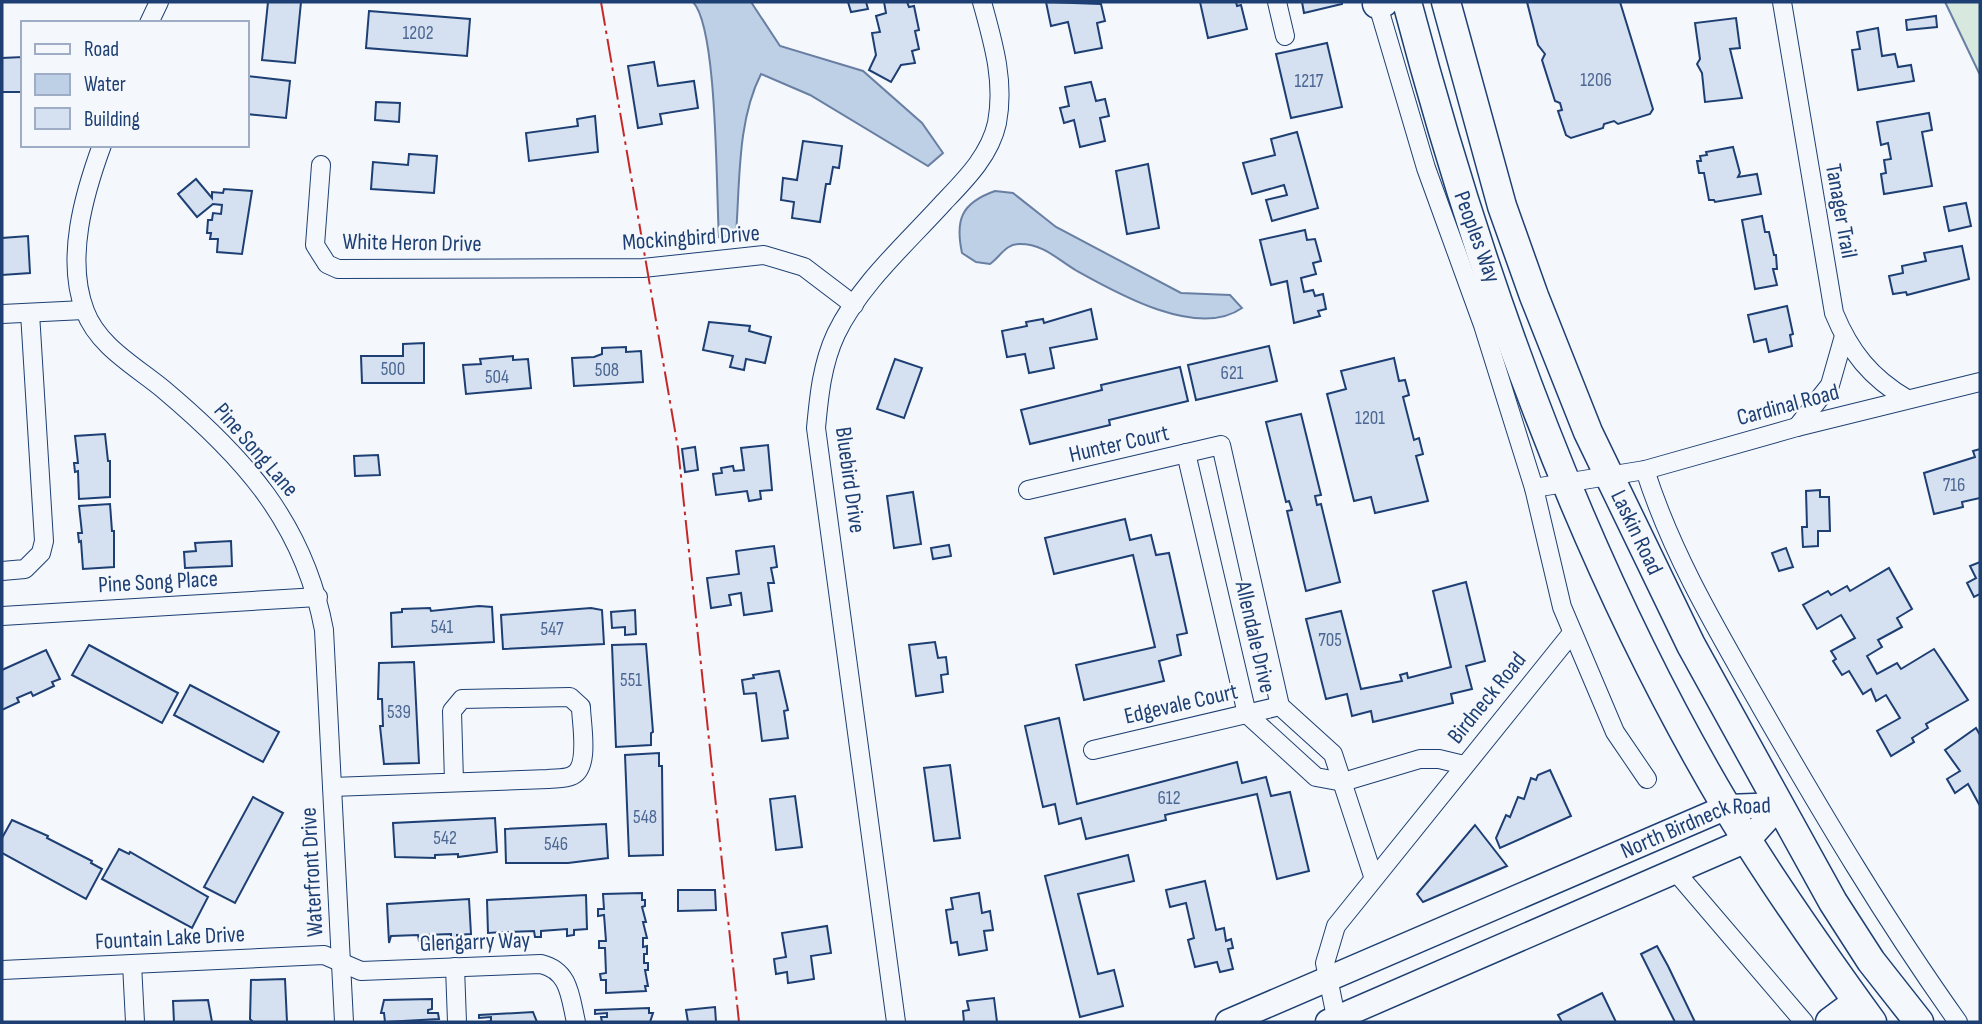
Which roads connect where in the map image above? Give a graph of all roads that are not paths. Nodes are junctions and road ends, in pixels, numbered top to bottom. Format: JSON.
{"nodes":[{"id":1,"x":159,"y":2,"type":"edge"},
{"id":2,"x":982,"y":2,"type":"edge"},
{"id":3,"x":1277,"y":2,"type":"edge"},
{"id":4,"x":1379,"y":2,"type":"edge"},
{"id":5,"x":1407,"y":2,"type":"edge"},
{"id":6,"x":1446,"y":2,"type":"edge"},
{"id":7,"x":1782,"y":2,"type":"edge"},
{"id":8,"x":150,"y":21,"type":"edge"},
{"id":9,"x":1285,"y":36,"type":"dead end"},
{"id":10,"x":101,"y":147,"type":"edge"},
{"id":11,"x":321,"y":165,"type":"dead end"},
{"id":12,"x":559,"y":268,"type":"joint"},
{"id":13,"x":854,"y":304,"type":"junction"},
{"id":14,"x":84,"y":310,"type":"junction"},
{"id":15,"x":30,"y":313,"type":"junction"},
{"id":16,"x":2,"y":314,"type":"edge"},
{"id":17,"x":1844,"y":336,"type":"junction"},
{"id":18,"x":1980,"y":382,"type":"edge"},
{"id":19,"x":1908,"y":399,"type":"junction"},
{"id":20,"x":1797,"y":426,"type":"junction"},
{"id":21,"x":1221,"y":445,"type":"joint"},
{"id":22,"x":1186,"y":453,"type":"junction"},
{"id":23,"x":1645,"y":470,"type":"junction"},
{"id":24,"x":1610,"y":477,"type":"junction"},
{"id":25,"x":1568,"y":484,"type":"junction"},
{"id":26,"x":1534,"y":488,"type":"junction"},
{"id":27,"x":1028,"y":490,"type":"dead end"},
{"id":28,"x":2,"y":571,"type":"edge"},
{"id":29,"x":318,"y":597,"type":"junction"},
{"id":30,"x":2,"y":616,"type":"edge"},
{"id":31,"x":1572,"y":633,"type":"junction"},
{"id":32,"x":1280,"y":706,"type":"junction"},
{"id":33,"x":1247,"y":713,"type":"junction"},
{"id":34,"x":1093,"y":750,"type":"dead end"},
{"id":35,"x":1464,"y":765,"type":"junction"},
{"id":36,"x":1647,"y":779,"type":"dead end"},
{"id":37,"x":454,"y":782,"type":"junction"},
{"id":38,"x":1343,"y":782,"type":"junction"},
{"id":39,"x":332,"y":787,"type":"junction"},
{"id":40,"x":1808,"y":789,"type":"junction"},
{"id":41,"x":1780,"y":805,"type":"junction"},
{"id":42,"x":1727,"y":807,"type":"junction"},
{"id":43,"x":1748,"y":839,"type":"junction"},
{"id":44,"x":1675,"y":872,"type":"junction"},
{"id":45,"x":1373,"y":876,"type":"junction"},
{"id":46,"x":341,"y":961,"type":"junction"},
{"id":47,"x":132,"y":964,"type":"junction"},
{"id":48,"x":455,"y":967,"type":"junction"},
{"id":49,"x":2,"y":970,"type":"edge"},
{"id":50,"x":1326,"y":982,"type":"junction"},
{"id":51,"x":1865,"y":1012,"type":"edge"},
{"id":52,"x":1334,"y":1021,"type":"edge"},
{"id":53,"x":135,"y":1022,"type":"edge"},
{"id":54,"x":344,"y":1022,"type":"edge"},
{"id":55,"x":457,"y":1022,"type":"edge"},
{"id":56,"x":576,"y":1022,"type":"edge"},
{"id":57,"x":897,"y":1022,"type":"edge"},
{"id":58,"x":1228,"y":1022,"type":"edge"},
{"id":59,"x":1804,"y":1022,"type":"edge"},
{"id":60,"x":1830,"y":1022,"type":"edge"},
{"id":61,"x":1919,"y":1022,"type":"edge"},
{"id":62,"x":1958,"y":1022,"type":"edge"}],
"edges":[{"from":1,"to":8,"type":"street"},
{"from":2,"to":13,"type":"street","name":"Bluebird Drive"},
{"from":3,"to":9,"type":"street"},
{"from":4,"to":26,"type":"street","name":"Peoples Way"},
{"from":5,"to":25,"type":"main road","name":"Laskin Road"},
{"from":6,"to":24,"type":"main road","name":"Laskin Road"},
{"from":7,"to":17,"type":"street","name":"Tanager Trail"},
{"from":10,"to":14,"type":"street"},
{"from":11,"to":12,"type":"street","name":"White Heron Drive"},
{"from":12,"to":13,"type":"street","name":"Mockingbird Drive"},
{"from":13,"to":57,"type":"street","name":"Bluebird Drive"},
{"from":14,"to":15,"type":"street"},
{"from":14,"to":29,"type":"street","name":"Pine Song Lane"},
{"from":15,"to":16,"type":"street"},
{"from":15,"to":28,"type":"street"},
{"from":17,"to":19,"type":"street","name":"Tanager Trail"},
{"from":17,"to":20,"type":"street"},
{"from":18,"to":19,"type":"street","name":"Cardinal Road"},
{"from":19,"to":20,"type":"street","name":"Cardinal Road"},
{"from":20,"to":23,"type":"street","name":"Cardinal Road"},
{"from":21,"to":22,"type":"street","name":"Hunter Court"},
{"from":21,"to":32,"type":"street","name":"Allendale Drive"},
{"from":22,"to":27,"type":"street","name":"Hunter Court"},
{"from":22,"to":33,"type":"street","name":"Allendale Drive"},
{"from":23,"to":24,"type":"street","name":"Cardinal Road"},
{"from":23,"to":40,"type":"street","name":"Laskin Road"},
{"from":24,"to":25,"type":"street"},
{"from":24,"to":41,"type":"main road","name":"Laskin Road"},
{"from":25,"to":26,"type":"street"},
{"from":25,"to":42,"type":"main road","name":"Laskin Road"},
{"from":26,"to":31,"type":"street"},
{"from":29,"to":30,"type":"street","name":"Pine Song Place"},
{"from":29,"to":39,"type":"street","name":"Pine Song Lane"},
{"from":31,"to":35,"type":"street","name":"Birdneck Road"},
{"from":31,"to":36,"type":"street"},
{"from":32,"to":33,"type":"street","name":"Edgevale Court"},
{"from":32,"to":38,"type":"street","name":"Allendale Drive"},
{"from":33,"to":34,"type":"street","name":"Edgevale Court"},
{"from":33,"to":38,"type":"street","name":"Allendale Drive"},
{"from":35,"to":38,"type":"street"},
{"from":35,"to":45,"type":"street","name":"Birdneck Road"},
{"from":37,"to":37,"type":"street","name":"Waterfront Drive"},
{"from":37,"to":39,"type":"street","name":"Waterfront Drive"},
{"from":38,"to":45,"type":"street","name":"Allendale Drive"},
{"from":39,"to":46,"type":"street","name":"Waterfront Drive"},
{"from":40,"to":41,"type":"street"},
{"from":40,"to":62,"type":"street","name":"Laskin Road"},
{"from":41,"to":42,"type":"main road","name":"North Birdneck Road"},
{"from":41,"to":43,"type":"main road","name":"North Birdneck Road"},
{"from":41,"to":61,"type":"main road","name":"Laskin Road"},
{"from":42,"to":43,"type":"main road","name":"Laskin Road"},
{"from":42,"to":50,"type":"main road","name":"North Birdneck Road"},
{"from":43,"to":44,"type":"main road","name":"North Birdneck Road"},
{"from":43,"to":51,"type":"main road","name":"Laskin Road"},
{"from":44,"to":52,"type":"main road","name":"North Birdneck Road"},
{"from":44,"to":59,"type":"street"},
{"from":45,"to":50,"type":"street","name":"Birdneck Road"},
{"from":46,"to":47,"type":"street","name":"Fountain Lake Drive"},
{"from":46,"to":48,"type":"street","name":"Glengarry Way"},
{"from":46,"to":54,"type":"street","name":"Waterfront Drive"},
{"from":47,"to":49,"type":"street","name":"Fountain Lake Drive"},
{"from":47,"to":53,"type":"street"},
{"from":48,"to":55,"type":"street"},
{"from":48,"to":56,"type":"street","name":"Glengarry Way"},
{"from":50,"to":52,"type":"street","name":"Birdneck Road"},
{"from":50,"to":58,"type":"main road","name":"North Birdneck Road"},
{"from":51,"to":60,"type":"main road"}]}
